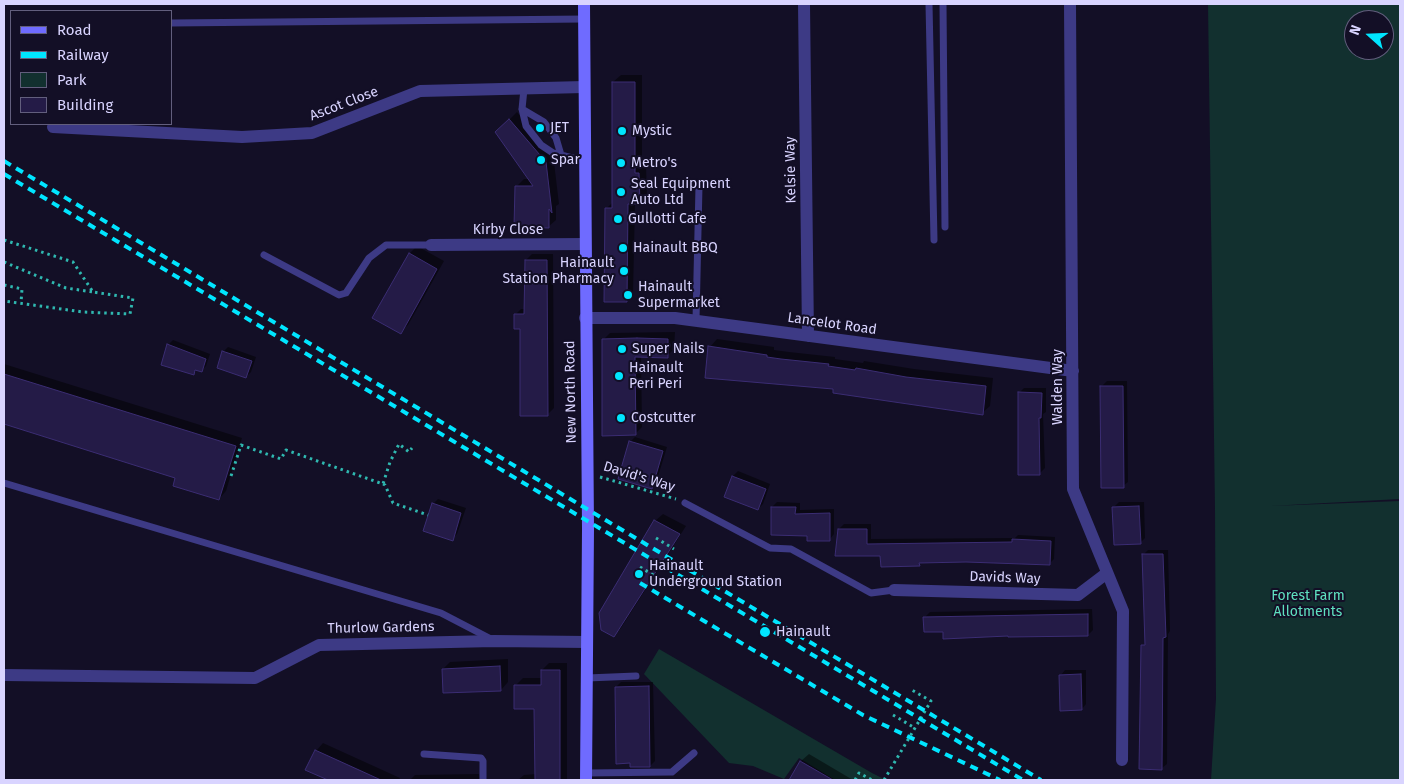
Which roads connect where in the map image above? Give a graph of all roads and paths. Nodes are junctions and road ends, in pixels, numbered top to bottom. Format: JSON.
{"nodes":[{"id":1,"x":584,"y":4,"type":"edge"},
{"id":2,"x":804,"y":4,"type":"edge"},
{"id":3,"x":929,"y":4,"type":"edge"},
{"id":4,"x":943,"y":4,"type":"edge"},
{"id":5,"x":1070,"y":4,"type":"edge"},
{"id":6,"x":584,"y":19,"type":"junction"},
{"id":7,"x":172,"y":23,"type":"edge"},
{"id":8,"x":584,"y":87,"type":"junction"},
{"id":9,"x":524,"y":89,"type":"junction"},
{"id":10,"x":522,"y":109,"type":"junction"},
{"id":11,"x":53,"y":127,"type":"dead end"},
{"id":12,"x":561,"y":155,"type":"junction"},
{"id":13,"x":584,"y":161,"type":"junction"},
{"id":14,"x":699,"y":186,"type":"dead end"},
{"id":15,"x":945,"y":227,"type":"dead end"},
{"id":16,"x":4,"y":240,"type":"edge"},
{"id":17,"x":934,"y":240,"type":"dead end"},
{"id":18,"x":584,"y":244,"type":"junction"},
{"id":19,"x":431,"y":245,"type":"joint"},
{"id":20,"x":264,"y":255,"type":"dead end"},
{"id":21,"x":4,"y":262,"type":"edge"},
{"id":22,"x":4,"y":284,"type":"edge"},
{"id":23,"x":93,"y":292,"type":"junction"},
{"id":24,"x":4,"y":300,"type":"edge"},
{"id":25,"x":20,"y":303,"type":"junction"},
{"id":26,"x":586,"y":318,"type":"junction"},
{"id":27,"x":696,"y":320,"type":"junction"},
{"id":28,"x":808,"y":336,"type":"junction"},
{"id":29,"x":1073,"y":371,"type":"junction"},
{"id":30,"x":412,"y":448,"type":"dead end"},
{"id":31,"x":587,"y":473,"type":"junction"},
{"id":32,"x":231,"y":476,"type":"dead end"},
{"id":33,"x":4,"y":483,"type":"edge"},
{"id":34,"x":383,"y":484,"type":"junction"},
{"id":35,"x":685,"y":503,"type":"joint"},
{"id":36,"x":428,"y":515,"type":"dead end"},
{"id":37,"x":656,"y":538,"type":"dead end"},
{"id":38,"x":674,"y":549,"type":"dead end"},
{"id":39,"x":640,"y":567,"type":"dead end"},
{"id":40,"x":1107,"y":573,"type":"junction"},
{"id":41,"x":655,"y":576,"type":"dead end"},
{"id":42,"x":894,"y":590,"type":"joint"},
{"id":43,"x":494,"y":641,"type":"junction"},
{"id":44,"x":587,"y":642,"type":"junction"},
{"id":45,"x":4,"y":675,"type":"edge"},
{"id":46,"x":636,"y":676,"type":"dead end"},
{"id":47,"x":587,"y":678,"type":"junction"},
{"id":48,"x":910,"y":689,"type":"dead end"},
{"id":49,"x":893,"y":715,"type":"dead end"},
{"id":50,"x":916,"y":728,"type":"junction"},
{"id":51,"x":424,"y":754,"type":"dead end"},
{"id":52,"x":694,"y":754,"type":"dead end"},
{"id":53,"x":1122,"y":760,"type":"dead end"},
{"id":54,"x":586,"y":777,"type":"edge"},
{"id":55,"x":483,"y":780,"type":"edge"},
{"id":56,"x":855,"y":780,"type":"edge"},
{"id":57,"x":872,"y":780,"type":"edge"},
{"id":58,"x":884,"y":780,"type":"edge"}],
"edges":[{"from":1,"to":6,"type":"street","name":"New North Road"},
{"from":2,"to":28,"type":"street","name":"Kelsie Way"},
{"from":3,"to":17,"type":"lane"},
{"from":4,"to":15,"type":"lane"},
{"from":5,"to":29,"type":"street","name":"Walden Way"},
{"from":6,"to":7,"type":"lane"},
{"from":6,"to":8,"type":"street","name":"New North Road"},
{"from":8,"to":9,"type":"street","name":"Ascot Close"},
{"from":8,"to":13,"type":"street","name":"New North Road"},
{"from":9,"to":10,"type":"lane"},
{"from":9,"to":11,"type":"street","name":"Ascot Close"},
{"from":10,"to":12,"type":"lane"},
{"from":10,"to":12,"type":"lane"},
{"from":12,"to":13,"type":"lane"},
{"from":13,"to":18,"type":"street","name":"New North Road"},
{"from":14,"to":27,"type":"lane"},
{"from":16,"to":23,"type":"path"},
{"from":18,"to":19,"type":"street","name":"Kirby Close"},
{"from":18,"to":26,"type":"street","name":"New North Road"},
{"from":19,"to":20,"type":"lane"},
{"from":21,"to":23,"type":"path"},
{"from":22,"to":25,"type":"path"},
{"from":23,"to":25,"type":"path"},
{"from":24,"to":25,"type":"path"},
{"from":26,"to":27,"type":"street","name":"Lancelot Road"},
{"from":26,"to":31,"type":"street","name":"New North Road"},
{"from":27,"to":28,"type":"street","name":"Lancelot Road"},
{"from":28,"to":29,"type":"street","name":"Lancelot Road"},
{"from":29,"to":40,"type":"street","name":"Walden Way"},
{"from":30,"to":34,"type":"path"},
{"from":31,"to":35,"type":"path","name":"David's Way"},
{"from":31,"to":44,"type":"street","name":"New North Road"},
{"from":32,"to":34,"type":"path"},
{"from":33,"to":43,"type":"lane"},
{"from":34,"to":36,"type":"path"},
{"from":35,"to":42,"type":"lane"},
{"from":37,"to":38,"type":"path"},
{"from":39,"to":41,"type":"path"},
{"from":40,"to":42,"type":"street","name":"Davids Way"},
{"from":40,"to":53,"type":"street","name":"Walden Way"},
{"from":43,"to":44,"type":"street","name":"Thurlow Gardens"},
{"from":43,"to":45,"type":"street","name":"Thurlow Gardens"},
{"from":44,"to":47,"type":"street","name":"New North Road"},
{"from":46,"to":47,"type":"lane"},
{"from":47,"to":54,"type":"street","name":"New North Road"},
{"from":48,"to":50,"type":"path"},
{"from":49,"to":50,"type":"path"},
{"from":50,"to":58,"type":"path"},
{"from":51,"to":55,"type":"lane"},
{"from":52,"to":54,"type":"lane"},
{"from":56,"to":57,"type":"path"}]}
